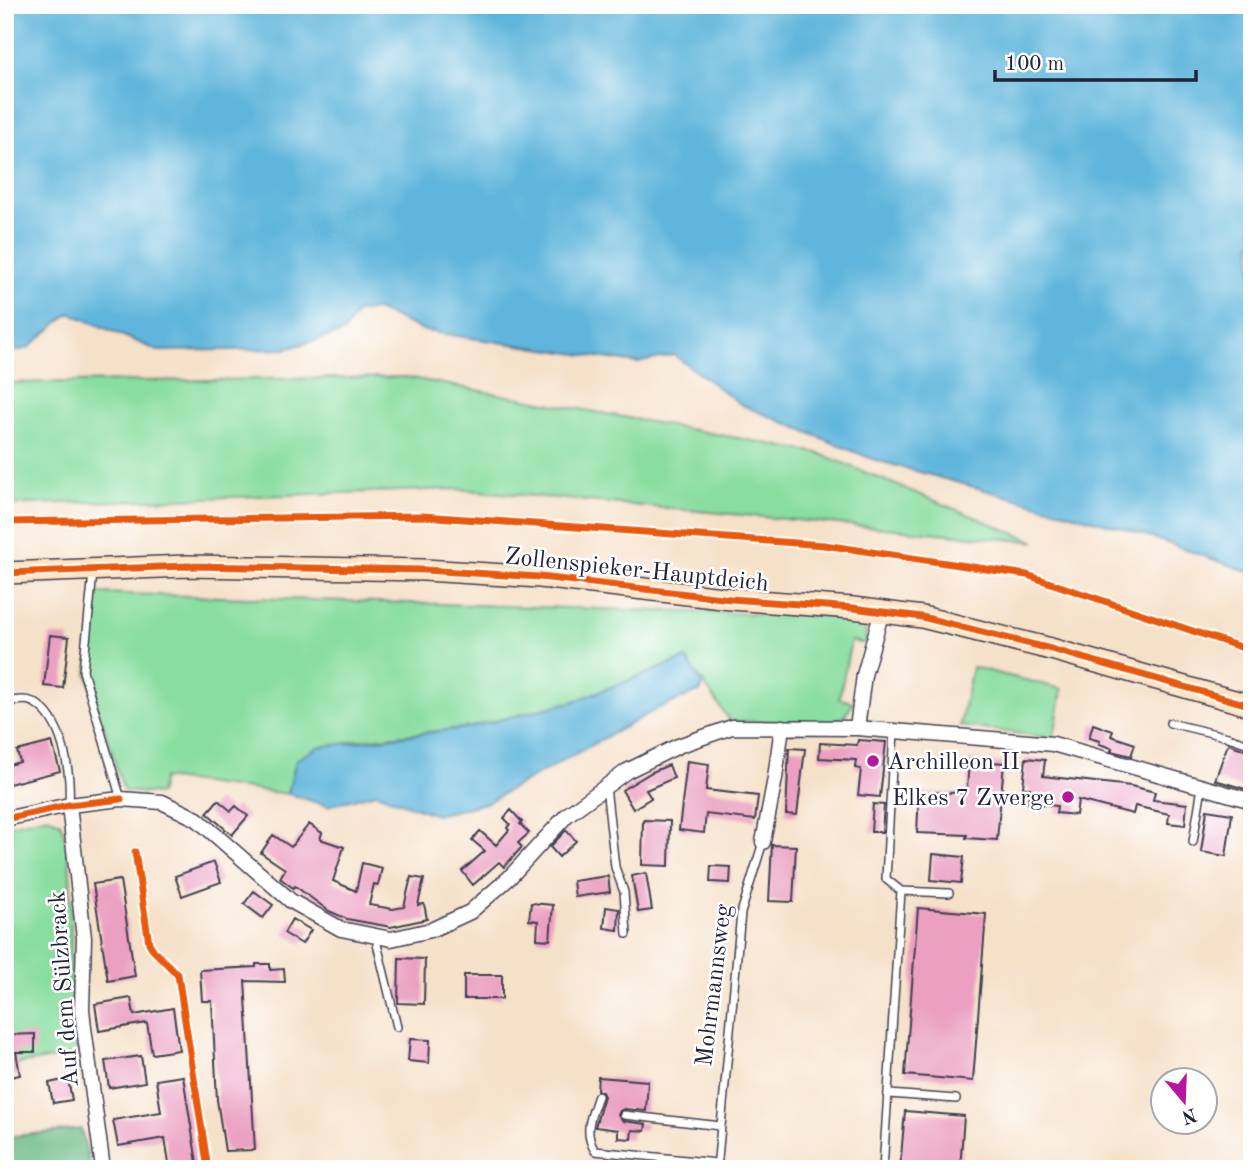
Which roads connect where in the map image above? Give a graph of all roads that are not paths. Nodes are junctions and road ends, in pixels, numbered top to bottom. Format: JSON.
{"nodes":[{"id":1,"x":94,"y":569,"type":"junction"},
{"id":2,"x":5,"y":573,"type":"edge"},
{"id":3,"x":882,"y":611,"type":"junction"},
{"id":4,"x":5,"y":702,"type":"edge"},
{"id":5,"x":1252,"y":706,"type":"edge"},
{"id":6,"x":1170,"y":723,"type":"dead end"},
{"id":7,"x":782,"y":727,"type":"junction"},
{"id":8,"x":858,"y":728,"type":"junction"},
{"id":9,"x":894,"y":731,"type":"junction"},
{"id":10,"x":1252,"y":745,"type":"edge"},
{"id":11,"x":606,"y":786,"type":"junction"},
{"id":12,"x":1202,"y":786,"type":"junction"},
{"id":13,"x":121,"y":799,"type":"junction"},
{"id":14,"x":1252,"y":801,"type":"edge"},
{"id":15,"x":69,"y":805,"type":"junction"},
{"id":16,"x":5,"y":819,"type":"edge"},
{"id":17,"x":763,"y":842,"type":"joint"},
{"id":18,"x":1193,"y":842,"type":"dead end"},
{"id":19,"x":901,"y":891,"type":"junction"},
{"id":20,"x":948,"y":892,"type":"dead end"},
{"id":21,"x":627,"y":934,"type":"dead end"},
{"id":22,"x":379,"y":936,"type":"junction"},
{"id":23,"x":397,"y":1027,"type":"dead end"},
{"id":24,"x":889,"y":1094,"type":"junction"},
{"id":25,"x":598,"y":1096,"type":"dead end"},
{"id":26,"x":956,"y":1099,"type":"dead end"},
{"id":27,"x":624,"y":1115,"type":"dead end"},
{"id":28,"x":721,"y":1126,"type":"junction"},
{"id":29,"x":717,"y":1166,"type":"edge"},
{"id":30,"x":103,"y":1169,"type":"edge"},
{"id":31,"x":883,"y":1169,"type":"edge"}],
"edges":[{"from":1,"to":2,"type":"street","name":"Zollenspieker-Hauptdeich"},
{"from":1,"to":3,"type":"street","name":"Zollenspieker-Hauptdeich"},
{"from":1,"to":13,"type":"lane"},
{"from":3,"to":5,"type":"street","name":"Zollenspieker-Hauptdeich"},
{"from":3,"to":8,"type":"street"},
{"from":4,"to":15,"type":"lane"},
{"from":6,"to":10,"type":"lane"},
{"from":7,"to":8,"type":"street"},
{"from":7,"to":11,"type":"street"},
{"from":7,"to":17,"type":"street","name":"Mohrmannsweg"},
{"from":8,"to":9,"type":"street"},
{"from":9,"to":12,"type":"street"},
{"from":9,"to":19,"type":"lane"},
{"from":11,"to":21,"type":"lane"},
{"from":11,"to":22,"type":"street"},
{"from":12,"to":14,"type":"street"},
{"from":12,"to":18,"type":"lane"},
{"from":13,"to":15,"type":"street"},
{"from":13,"to":22,"type":"street"},
{"from":15,"to":16,"type":"street"},
{"from":15,"to":30,"type":"street","name":"Auf dem Sülzbrack"},
{"from":17,"to":28,"type":"lane","name":"Mohrmannsweg"},
{"from":19,"to":20,"type":"lane"},
{"from":19,"to":24,"type":"lane"},
{"from":22,"to":23,"type":"lane"},
{"from":24,"to":26,"type":"lane"},
{"from":24,"to":31,"type":"lane"},
{"from":25,"to":29,"type":"lane"},
{"from":27,"to":28,"type":"lane"},
{"from":28,"to":29,"type":"lane","name":"Mohrmannsweg"}]}
